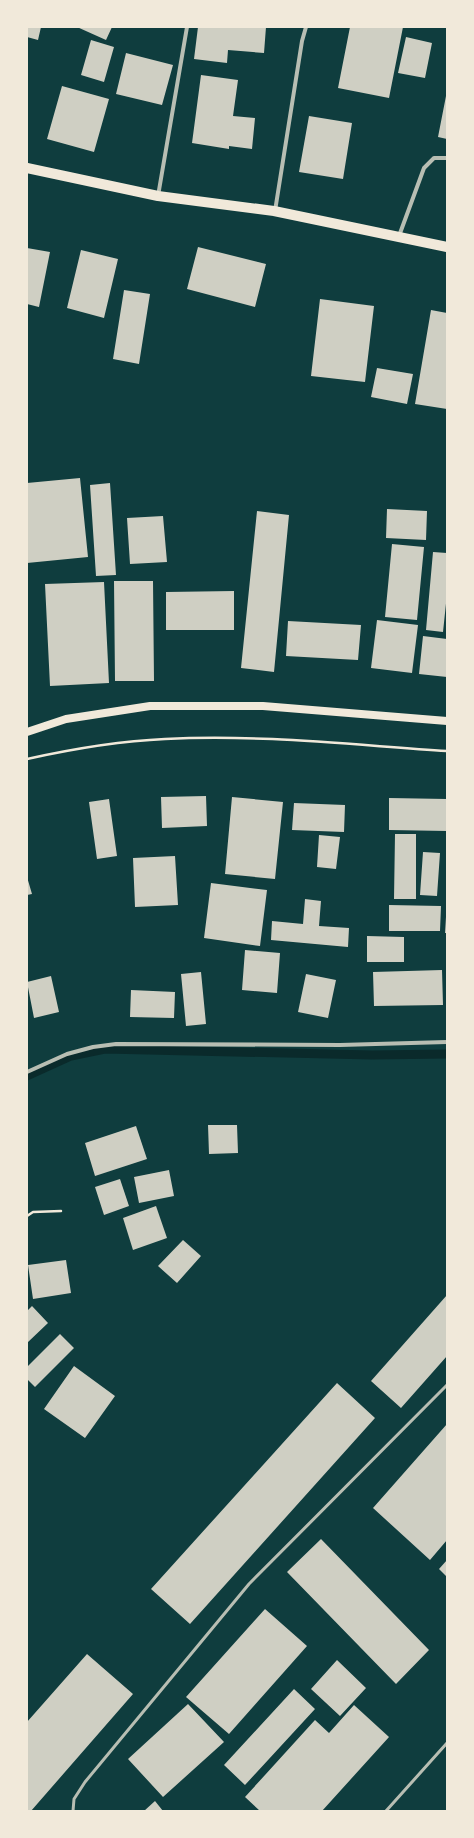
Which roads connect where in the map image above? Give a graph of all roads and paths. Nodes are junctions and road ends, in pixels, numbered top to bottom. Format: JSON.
{"nodes":[{"id":1,"x":187,"y":27,"type":"edge"},
{"id":2,"x":306,"y":27,"type":"edge"},
{"id":3,"x":447,"y":158,"type":"edge"},
{"id":4,"x":27,"y":168,"type":"edge"},
{"id":5,"x":158,"y":196,"type":"junction"},
{"id":6,"x":274,"y":211,"type":"junction"},
{"id":7,"x":398,"y":238,"type":"junction"},
{"id":8,"x":447,"y":247,"type":"edge"},
{"id":9,"x":447,"y":721,"type":"edge"},
{"id":10,"x":27,"y":732,"type":"edge"},
{"id":11,"x":447,"y":751,"type":"edge"},
{"id":12,"x":27,"y":759,"type":"edge"},
{"id":13,"x":447,"y":1042,"type":"edge"},
{"id":14,"x":27,"y":1072,"type":"edge"},
{"id":15,"x":61,"y":1211,"type":"dead end"},
{"id":16,"x":27,"y":1216,"type":"edge"},
{"id":17,"x":447,"y":1384,"type":"edge"},
{"id":18,"x":447,"y":1743,"type":"edge"},
{"id":19,"x":73,"y":1811,"type":"edge"},
{"id":20,"x":386,"y":1811,"type":"edge"}],
"edges":[{"from":1,"to":5,"type":"street"},
{"from":2,"to":6,"type":"street"},
{"from":3,"to":7,"type":"street"},
{"from":4,"to":5,"type":"main road"},
{"from":5,"to":6,"type":"main road"},
{"from":6,"to":7,"type":"main road"},
{"from":7,"to":8,"type":"main road"},
{"from":9,"to":10,"type":"main road"},
{"from":11,"to":12,"type":"path"},
{"from":13,"to":14,"type":"street"},
{"from":15,"to":16,"type":"path"},
{"from":17,"to":19,"type":"lane"},
{"from":18,"to":20,"type":"lane"}]}
